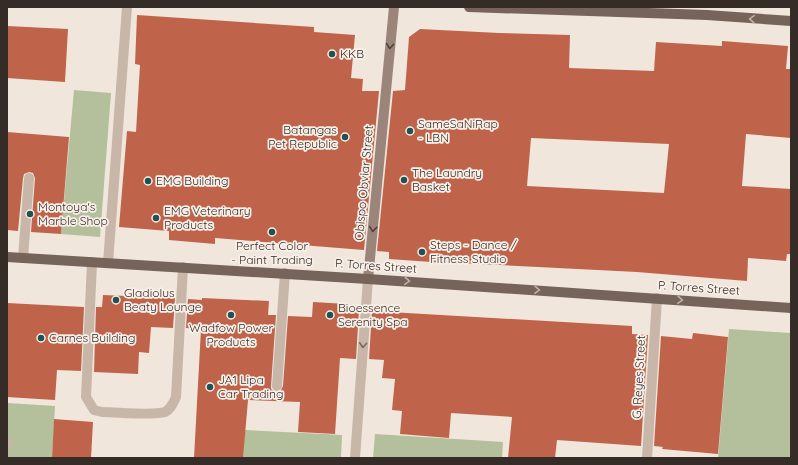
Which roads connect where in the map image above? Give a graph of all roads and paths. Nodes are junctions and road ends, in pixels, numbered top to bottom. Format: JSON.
{"nodes":[{"id":1,"x":127,"y":7,"type":"edge"},
{"id":2,"x":394,"y":7,"type":"edge"},
{"id":3,"x":469,"y":7,"type":"edge"},
{"id":4,"x":791,"y":21,"type":"edge"},
{"id":5,"x":29,"y":178,"type":"dead end"},
{"id":6,"x":7,"y":257,"type":"edge"},
{"id":7,"x":24,"y":258,"type":"junction"},
{"id":8,"x":92,"y":262,"type":"junction"},
{"id":9,"x":108,"y":263,"type":"junction"},
{"id":10,"x":183,"y":267,"type":"junction"},
{"id":11,"x":285,"y":273,"type":"junction"},
{"id":12,"x":368,"y":279,"type":"junction"},
{"id":13,"x":657,"y":298,"type":"junction"},
{"id":14,"x":791,"y":308,"type":"edge"},
{"id":15,"x":277,"y":386,"type":"dead end"},
{"id":16,"x":355,"y":458,"type":"edge"},
{"id":17,"x":648,"y":458,"type":"edge"}],
"edges":[{"from":1,"to":9,"type":"street"},
{"from":2,"to":12,"type":"street","name":"Obispo Obviar Street","one_way":true},
{"from":4,"to":3,"type":"main road","one_way":true},
{"from":5,"to":7,"type":"street"},
{"from":6,"to":7,"type":"main road","name":"P. Torres Street"},
{"from":7,"to":8,"type":"main road","name":"P. Torres Street"},
{"from":8,"to":9,"type":"main road","name":"P. Torres Street"},
{"from":8,"to":10,"type":"street"},
{"from":9,"to":10,"type":"main road","name":"P. Torres Street"},
{"from":10,"to":11,"type":"main road","name":"P. Torres Street"},
{"from":11,"to":12,"type":"main road","name":"P. Torres Street"},
{"from":11,"to":15,"type":"street"},
{"from":12,"to":13,"type":"main road","name":"P. Torres Street","one_way":true},
{"from":12,"to":16,"type":"street","name":"Obispo Obviar Street","one_way":true},
{"from":13,"to":14,"type":"main road","name":"P. Torres Street","one_way":true},
{"from":13,"to":17,"type":"street","name":"G. Reyes Street"}]}
